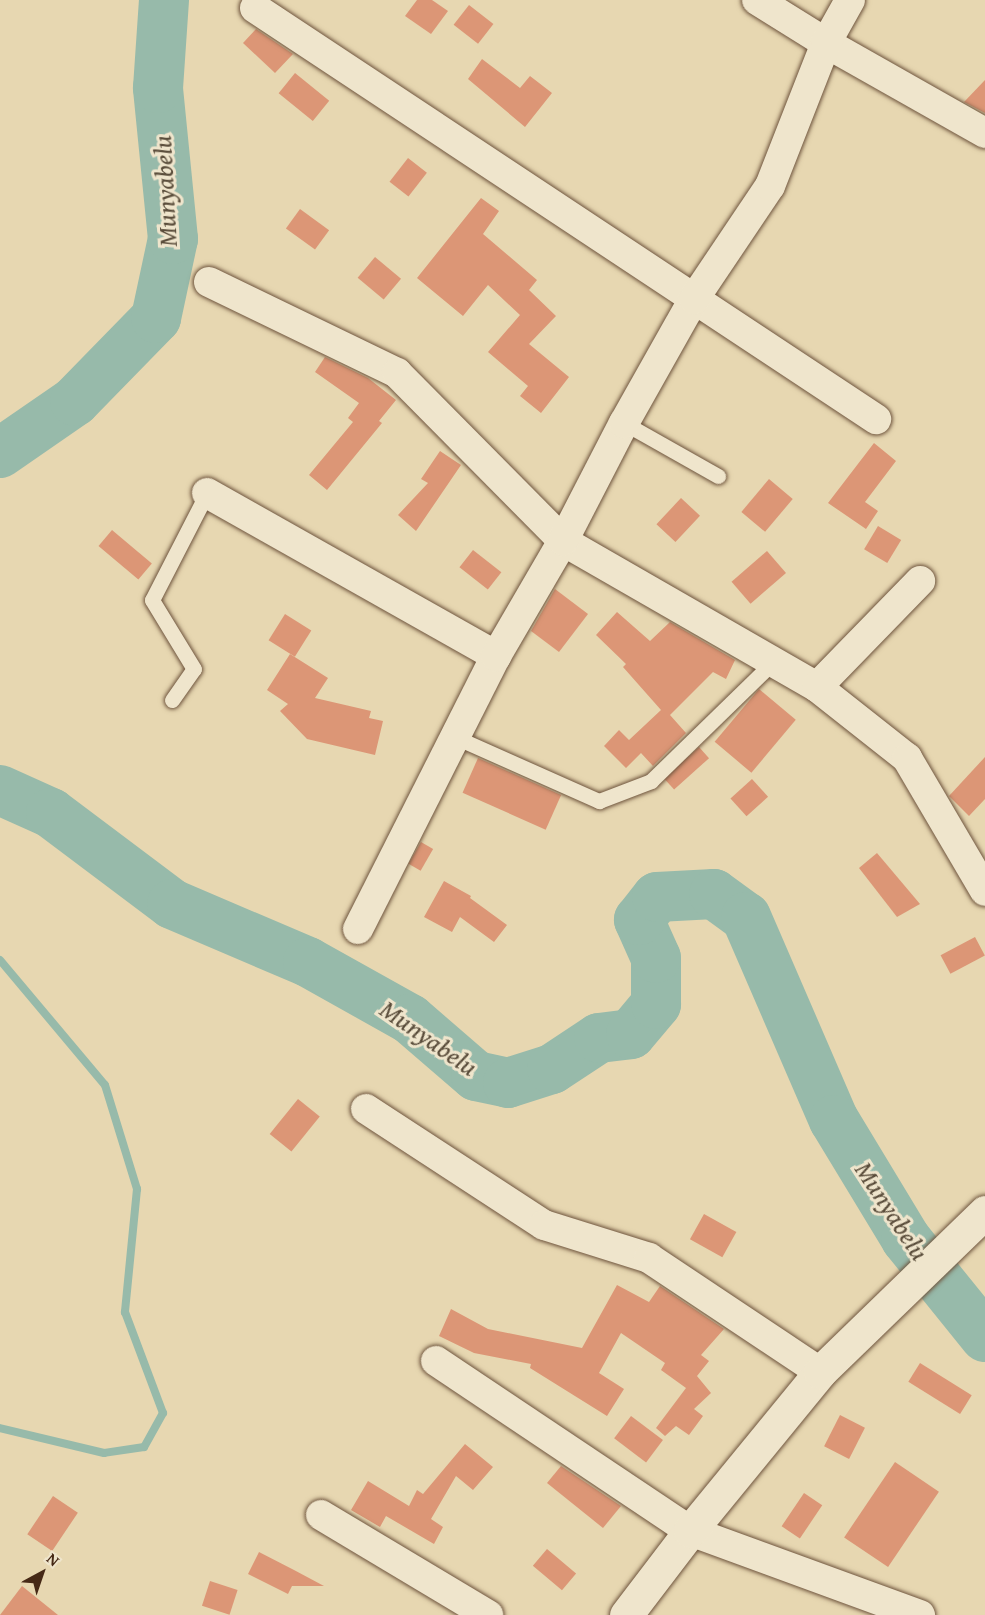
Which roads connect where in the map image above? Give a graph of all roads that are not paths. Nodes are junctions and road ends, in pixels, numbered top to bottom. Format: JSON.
{"nodes":[{"id":1,"x":757,"y":0,"type":"edge"},
{"id":2,"x":850,"y":0,"type":"edge"},
{"id":3,"x":255,"y":8,"type":"dead end"},
{"id":4,"x":826,"y":43,"type":"junction"},
{"id":5,"x":985,"y":133,"type":"edge"},
{"id":6,"x":209,"y":282,"type":"dead end"},
{"id":7,"x":694,"y":299,"type":"junction"},
{"id":8,"x":876,"y":419,"type":"dead end"},
{"id":9,"x":624,"y":423,"type":"junction"},
{"id":10,"x":718,"y":476,"type":"dead end"},
{"id":11,"x":207,"y":493,"type":"joint"},
{"id":12,"x":563,"y":541,"type":"junction"},
{"id":13,"x":920,"y":581,"type":"dead end"},
{"id":14,"x":496,"y":656,"type":"junction"},
{"id":15,"x":773,"y":662,"type":"junction"},
{"id":16,"x":817,"y":687,"type":"junction"},
{"id":17,"x":171,"y":700,"type":"dead end"},
{"id":18,"x":455,"y":737,"type":"junction"},
{"id":19,"x":985,"y":891,"type":"edge"},
{"id":20,"x":358,"y":929,"type":"dead end"},
{"id":21,"x":366,"y":1109,"type":"dead end"},
{"id":22,"x":985,"y":1212,"type":"edge"},
{"id":23,"x":436,"y":1361,"type":"dead end"},
{"id":24,"x":820,"y":1372,"type":"junction"},
{"id":25,"x":321,"y":1515,"type":"dead end"},
{"id":26,"x":690,"y":1531,"type":"junction"},
{"id":27,"x":488,"y":1615,"type":"edge"},
{"id":28,"x":626,"y":1615,"type":"edge"},
{"id":29,"x":920,"y":1615,"type":"edge"}],
"edges":[{"from":1,"to":4,"type":"street"},
{"from":2,"to":4,"type":"street"},
{"from":3,"to":7,"type":"street"},
{"from":4,"to":5,"type":"street"},
{"from":4,"to":7,"type":"street"},
{"from":6,"to":12,"type":"street"},
{"from":7,"to":8,"type":"street"},
{"from":7,"to":9,"type":"street"},
{"from":9,"to":10,"type":"lane"},
{"from":9,"to":12,"type":"street"},
{"from":11,"to":14,"type":"street"},
{"from":11,"to":17,"type":"lane"},
{"from":12,"to":14,"type":"street"},
{"from":12,"to":15,"type":"street"},
{"from":13,"to":16,"type":"street"},
{"from":14,"to":18,"type":"street"},
{"from":15,"to":16,"type":"street"},
{"from":15,"to":18,"type":"lane"},
{"from":16,"to":19,"type":"street"},
{"from":18,"to":20,"type":"street"},
{"from":21,"to":24,"type":"street"},
{"from":22,"to":24,"type":"street"},
{"from":23,"to":26,"type":"street"},
{"from":24,"to":26,"type":"street"},
{"from":25,"to":27,"type":"street"},
{"from":26,"to":28,"type":"street"},
{"from":26,"to":29,"type":"street"}]}
